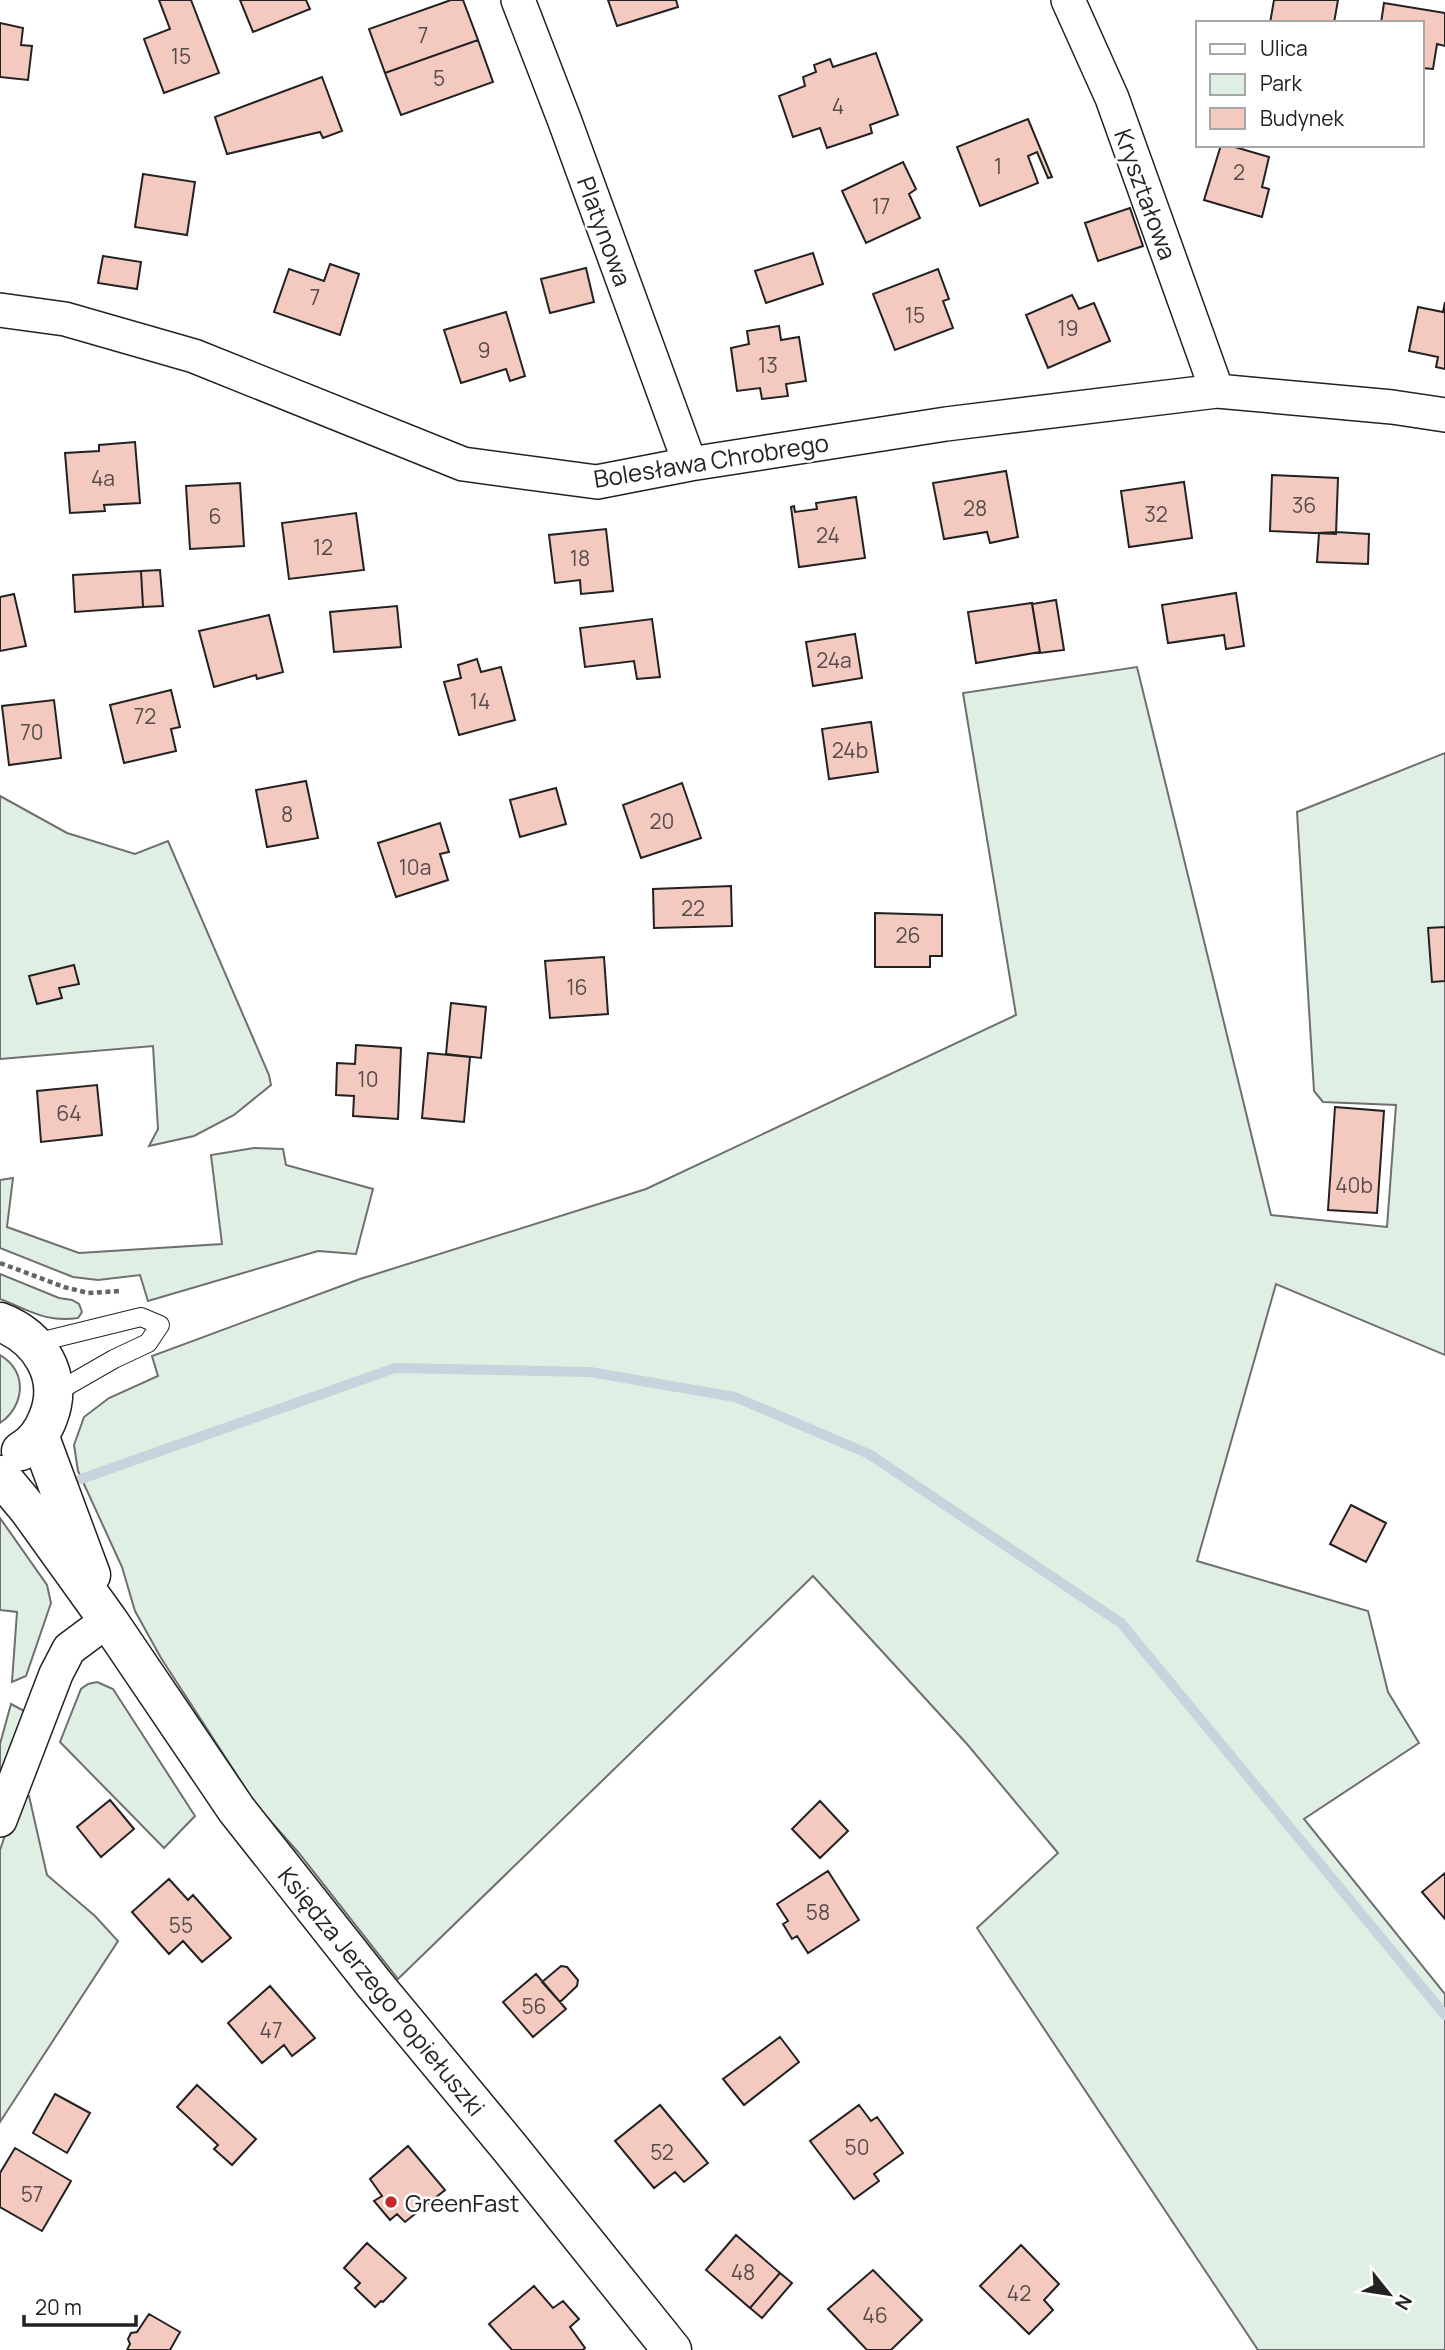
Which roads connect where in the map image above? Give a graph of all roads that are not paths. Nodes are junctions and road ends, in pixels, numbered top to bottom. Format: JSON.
{"nodes":[{"id":1,"x":518,"y":0,"type":"edge"},
{"id":2,"x":1068,"y":0,"type":"edge"},
{"id":3,"x":0,"y":310,"type":"edge"},
{"id":4,"x":1217,"y":391,"type":"junction"},
{"id":5,"x":1445,"y":415,"type":"edge"},
{"id":6,"x":690,"y":464,"type":"junction"},
{"id":7,"x":0,"y":1322,"type":"edge"},
{"id":8,"x":35,"y":1343,"type":"junction"},
{"id":9,"x":53,"y":1394,"type":"junction"},
{"id":10,"x":39,"y":1435,"type":"junction"},
{"id":11,"x":0,"y":1461,"type":"edge"},
{"id":12,"x":0,"y":1475,"type":"edge"},
{"id":13,"x":108,"y":1620,"type":"junction"},
{"id":14,"x":0,"y":1820,"type":"edge"},
{"id":15,"x":672,"y":2350,"type":"edge"}],
"edges":[{"from":1,"to":6,"type":"street","name":"Platynowa"},
{"from":2,"to":4,"type":"street","name":"Kryształowa"},
{"from":3,"to":6,"type":"street","name":"Bolesława Chrobrego"},
{"from":4,"to":5,"type":"street","name":"Bolesława Chrobrego"},
{"from":4,"to":6,"type":"street","name":"Bolesława Chrobrego"},
{"from":7,"to":8,"type":"street"},
{"from":8,"to":9,"type":"street"},
{"from":8,"to":9,"type":"lane"},
{"from":9,"to":10,"type":"street"},
{"from":10,"to":11,"type":"street"},
{"from":10,"to":13,"type":"street","name":"Księdza Jerzego Popiełuszki"},
{"from":12,"to":13,"type":"street","name":"Księdza Jerzego Popiełuszki"},
{"from":13,"to":14,"type":"street"},
{"from":13,"to":15,"type":"street","name":"Księdza Jerzego Popiełuszki"}]}
